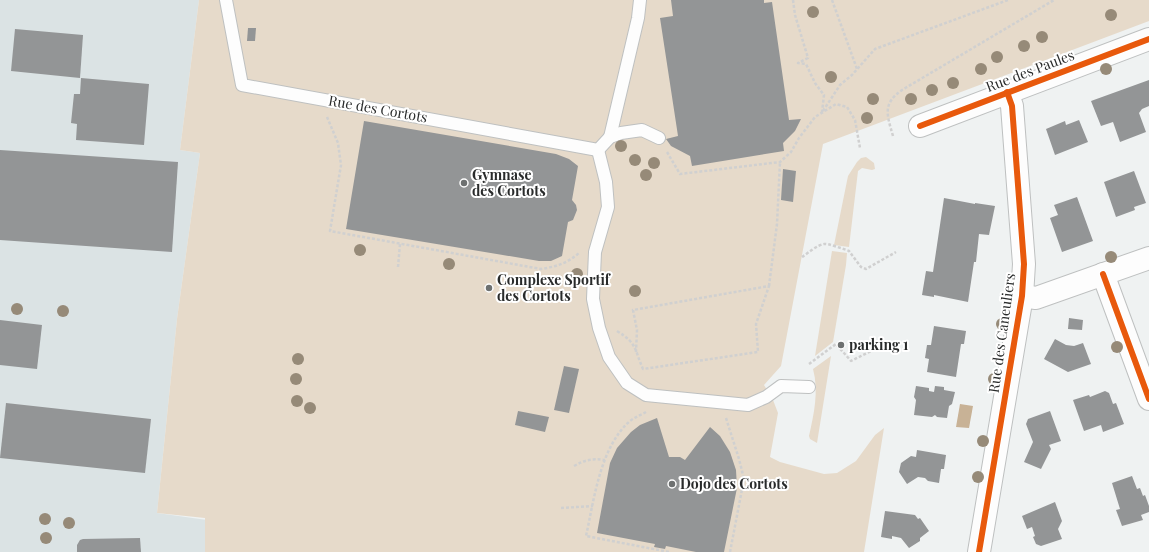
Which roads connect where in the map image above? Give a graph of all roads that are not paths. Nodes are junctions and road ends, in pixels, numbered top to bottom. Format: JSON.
{"nodes":[{"id":1,"x":226,"y":0,"type":"edge"},
{"id":2,"x":640,"y":0,"type":"edge"},
{"id":3,"x":1149,"y":39,"type":"edge"},
{"id":4,"x":1007,"y":92,"type":"junction"},
{"id":5,"x":920,"y":126,"type":"dead end"},
{"id":6,"x":610,"y":137,"type":"junction"},
{"id":7,"x":659,"y":138,"type":"road end"},
{"id":8,"x":598,"y":150,"type":"junction"},
{"id":9,"x":1149,"y":258,"type":"edge"},
{"id":10,"x":1103,"y":274,"type":"junction"},
{"id":11,"x":1022,"y":296,"type":"junction"},
{"id":12,"x":809,"y":386,"type":"dead end"},
{"id":13,"x":1149,"y":399,"type":"edge"},
{"id":14,"x":980,"y":552,"type":"edge"}],
"edges":[{"from":1,"to":8,"type":"lane","name":"Rue des Cortots"},
{"from":2,"to":6,"type":"lane"},
{"from":3,"to":4,"type":"street","name":"Rue des Paules"},
{"from":4,"to":5,"type":"street","name":"Rue des Paules"},
{"from":4,"to":11,"type":"street","name":"Rue des Caneuliers"},
{"from":6,"to":7,"type":"lane"},
{"from":6,"to":8,"type":"lane"},
{"from":8,"to":12,"type":"lane"},
{"from":9,"to":10,"type":"street"},
{"from":10,"to":11,"type":"street"},
{"from":10,"to":13,"type":"street"},
{"from":11,"to":14,"type":"street","name":"Rue des Caneuliers"}]}
